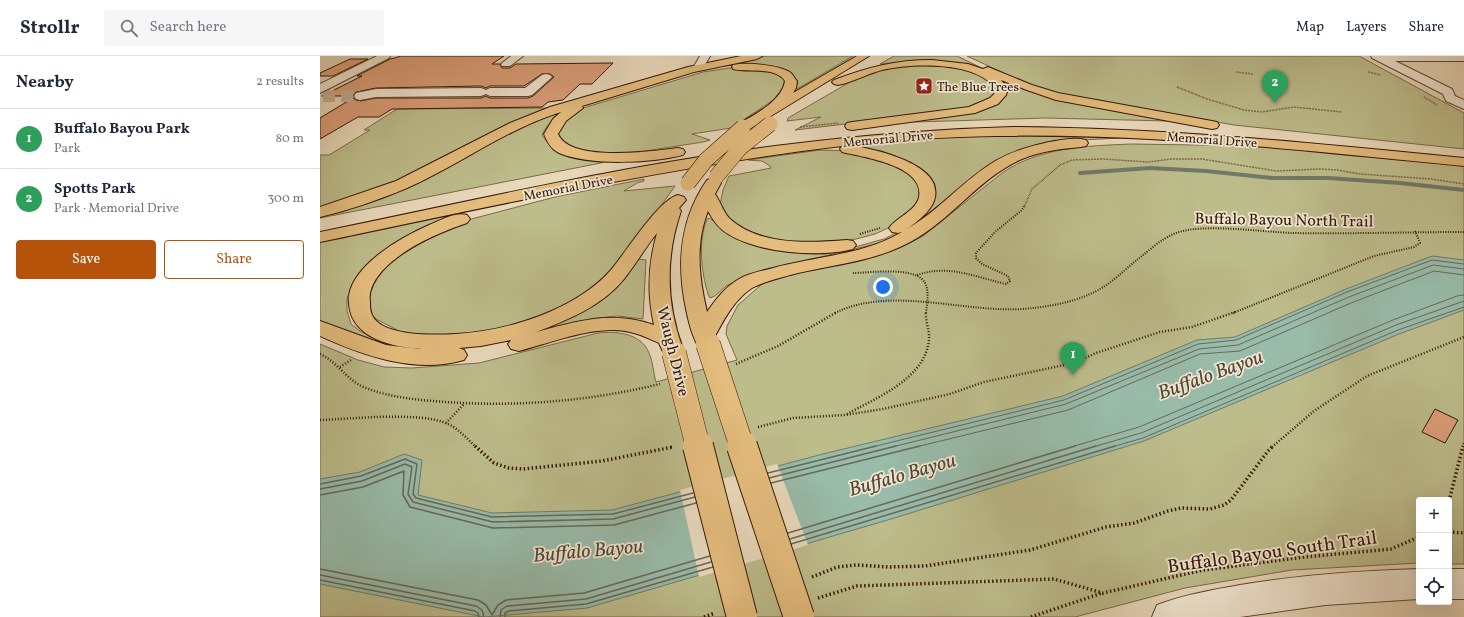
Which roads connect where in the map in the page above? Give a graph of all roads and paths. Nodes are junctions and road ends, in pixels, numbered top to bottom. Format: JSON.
{"nodes":[{"id":1,"x":384,"y":56,"type":"edge"},
{"id":2,"x":518,"y":56,"type":"edge"},
{"id":3,"x":705,"y":56,"type":"edge"},
{"id":4,"x":757,"y":56,"type":"edge"},
{"id":5,"x":864,"y":56,"type":"edge"},
{"id":6,"x":885,"y":56,"type":"edge"},
{"id":7,"x":961,"y":56,"type":"edge"},
{"id":8,"x":741,"y":57,"type":"edge"},
{"id":9,"x":1379,"y":57,"type":"edge"},
{"id":10,"x":1429,"y":57,"type":"edge"},
{"id":11,"x":1464,"y":58,"type":"edge"},
{"id":12,"x":506,"y":64,"type":"dead end"},
{"id":13,"x":698,"y":68,"type":"junction"},
{"id":14,"x":1458,"y":70,"type":"dead end"},
{"id":15,"x":1236,"y":72,"type":"dead end"},
{"id":16,"x":1253,"y":74,"type":"dead end"},
{"id":17,"x":546,"y":77,"type":"dead end"},
{"id":18,"x":838,"y":82,"type":"junction"},
{"id":19,"x":1177,"y":87,"type":"dead end"},
{"id":20,"x":334,"y":90,"type":"dead end"},
{"id":21,"x":1464,"y":92,"type":"edge"},
{"id":22,"x":369,"y":93,"type":"tunnel mouth"},
{"id":23,"x":321,"y":94,"type":"edge"},
{"id":24,"x":1449,"y":95,"type":"junction"},
{"id":25,"x":1464,"y":98,"type":"edge"},
{"id":26,"x":1464,"y":105,"type":"edge"},
{"id":27,"x":1342,"y":112,"type":"dead end"},
{"id":28,"x":770,"y":117,"type":"junction"},
{"id":29,"x":840,"y":126,"type":"joint"},
{"id":30,"x":801,"y":131,"type":"joint"},
{"id":31,"x":1285,"y":136,"type":"junction"},
{"id":32,"x":1258,"y":142,"type":"junction"},
{"id":33,"x":780,"y":144,"type":"junction"},
{"id":34,"x":703,"y":150,"type":"junction"},
{"id":35,"x":1464,"y":153,"type":"edge"},
{"id":36,"x":1464,"y":162,"type":"edge"},
{"id":37,"x":1464,"y":184,"type":"edge"},
{"id":38,"x":711,"y":185,"type":"junction"},
{"id":39,"x":567,"y":187,"type":"junction"},
{"id":40,"x":678,"y":200,"type":"junction"},
{"id":41,"x":320,"y":212,"type":"edge"},
{"id":42,"x":320,"y":224,"type":"edge"},
{"id":43,"x":883,"y":227,"type":"dead end"},
{"id":44,"x":1414,"y":231,"type":"junction"},
{"id":45,"x":1464,"y":232,"type":"edge"},
{"id":46,"x":854,"y":235,"type":"dead end"},
{"id":47,"x":320,"y":237,"type":"edge"},
{"id":48,"x":847,"y":273,"type":"dead end"},
{"id":49,"x":917,"y":275,"type":"junction"},
{"id":50,"x":928,"y":304,"type":"junction"},
{"id":51,"x":320,"y":328,"type":"edge"},
{"id":52,"x":1464,"y":337,"type":"edge"},
{"id":53,"x":706,"y":340,"type":"junction"},
{"id":54,"x":671,"y":346,"type":"junction"},
{"id":55,"x":320,"y":354,"type":"edge"},
{"id":56,"x":733,"y":365,"type":"dead end"},
{"id":57,"x":668,"y":382,"type":"dead end"},
{"id":58,"x":464,"y":404,"type":"junction"},
{"id":59,"x":845,"y":415,"type":"junction"},
{"id":60,"x":320,"y":420,"type":"edge"},
{"id":61,"x":446,"y":423,"type":"junction"},
{"id":62,"x":756,"y":427,"type":"dead end"},
{"id":63,"x":1464,"y":444,"type":"edge"},
{"id":64,"x":676,"y":446,"type":"dead end"},
{"id":65,"x":1450,"y":497,"type":"edge"},
{"id":66,"x":1452,"y":532,"type":"edge"},
{"id":67,"x":1464,"y":533,"type":"edge"},
{"id":68,"x":1416,"y":537,"type":"edge"},
{"id":69,"x":808,"y":578,"type":"dead end"},
{"id":70,"x":1416,"y":584,"type":"edge"},
{"id":71,"x":1452,"y":584,"type":"edge"},
{"id":72,"x":1464,"y":584,"type":"edge"},
{"id":73,"x":1103,"y":593,"type":"junction"},
{"id":74,"x":807,"y":608,"type":"edge"},
{"id":75,"x":731,"y":614,"type":"edge"},
{"id":76,"x":704,"y":617,"type":"edge"},
{"id":77,"x":1031,"y":617,"type":"edge"},
{"id":78,"x":1169,"y":617,"type":"edge"}],
"edges":[{"from":1,"to":23,"type":"street"},
{"from":2,"to":12,"type":"street"},
{"from":3,"to":13,"type":"street"},
{"from":4,"to":8,"type":"main road"},
{"from":5,"to":28,"type":"main road","name":"Waugh Drive"},
{"from":6,"to":18,"type":"main road"},
{"from":7,"to":31,"type":"main road"},
{"from":8,"to":13,"type":"main road"},
{"from":9,"to":10,"type":"street"},
{"from":9,"to":24,"type":"street"},
{"from":10,"to":11,"type":"street"},
{"from":10,"to":14,"type":"street"},
{"from":13,"to":41,"type":"main road"},
{"from":15,"to":16,"type":"path"},
{"from":17,"to":22,"type":"street"},
{"from":18,"to":28,"type":"main road","name":"Waugh Drive"},
{"from":18,"to":29,"type":"main road"},
{"from":19,"to":27,"type":"path"},
{"from":20,"to":23,"type":"street"},
{"from":21,"to":24,"type":"street"},
{"from":24,"to":25,"type":"street"},
{"from":24,"to":26,"type":"street"},
{"from":28,"to":34,"type":"main road"},
{"from":28,"to":38,"type":"main road","name":"Waugh Drive","bridge":true},
{"from":28,"to":40,"type":"main road","name":"Waugh Drive","bridge":true},
{"from":29,"to":30,"type":"path"},
{"from":30,"to":33,"type":"main road"},
{"from":31,"to":33,"type":"main road","name":"Memorial Drive"},
{"from":31,"to":35,"type":"main road","name":"Memorial Drive"},
{"from":32,"to":33,"type":"main road","name":"Memorial Drive"},
{"from":32,"to":36,"type":"main road","name":"Memorial Drive"},
{"from":32,"to":53,"type":"main road"},
{"from":33,"to":34,"type":"main road","name":"Memorial Drive"},
{"from":33,"to":38,"type":"main road"},
{"from":33,"to":39,"type":"main road","name":"Memorial Drive"},
{"from":34,"to":42,"type":"main road","name":"Memorial Drive"},
{"from":37,"to":49,"type":"path"},
{"from":38,"to":53,"type":"main road","name":"Waugh Drive"},
{"from":39,"to":40,"type":"main road"},
{"from":39,"to":47,"type":"main road","name":"Memorial Drive"},
{"from":40,"to":54,"type":"main road","name":"Waugh Drive"},
{"from":43,"to":46,"type":"path"},
{"from":44,"to":45,"type":"path","name":"Buffalo Bayou North Trail"},
{"from":44,"to":50,"type":"path","name":"Buffalo Bayou North Trail"},
{"from":44,"to":59,"type":"path"},
{"from":48,"to":49,"type":"path"},
{"from":49,"to":50,"type":"path"},
{"from":50,"to":56,"type":"path","name":"Buffalo Bayou North Trail"},
{"from":50,"to":59,"type":"path"},
{"from":51,"to":54,"type":"main road"},
{"from":52,"to":69,"type":"path"},
{"from":53,"to":74,"type":"main road","name":"Waugh Drive","bridge":true},
{"from":54,"to":75,"type":"main road","name":"Waugh Drive","bridge":true},
{"from":55,"to":58,"type":"path"},
{"from":57,"to":58,"type":"path"},
{"from":58,"to":61,"type":"path"},
{"from":59,"to":62,"type":"path"},
{"from":60,"to":61,"type":"path"},
{"from":61,"to":64,"type":"path"},
{"from":63,"to":65,"type":"path"},
{"from":66,"to":67,"type":"path"},
{"from":68,"to":73,"type":"path","name":"Buffalo Bayou South Trail"},
{"from":70,"to":78,"type":"street"},
{"from":71,"to":72,"type":"street"},
{"from":73,"to":74,"type":"path","name":"Buffalo Bayou South Trail"},
{"from":73,"to":77,"type":"path","name":"Buffalo Bayou South Trail"},
{"from":75,"to":76,"type":"path"}]}
